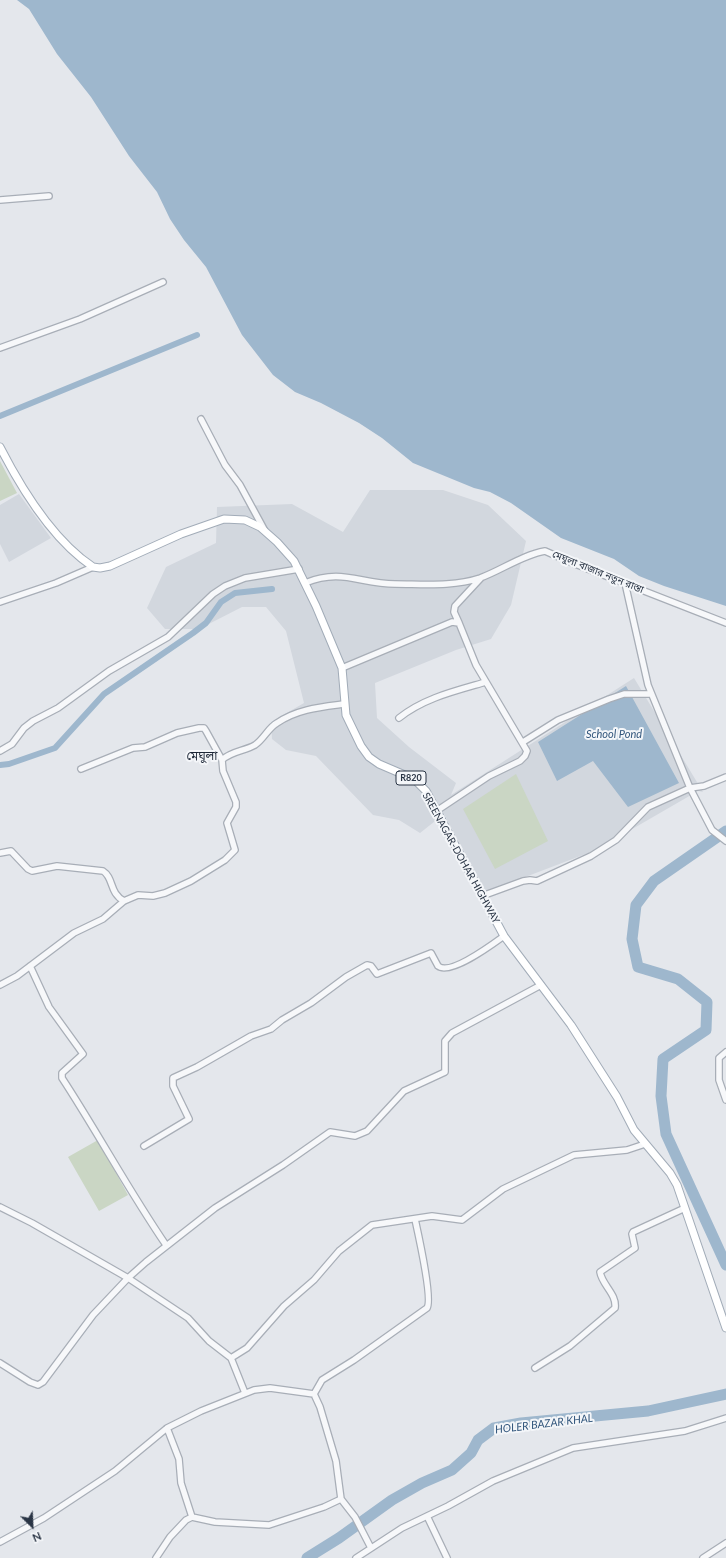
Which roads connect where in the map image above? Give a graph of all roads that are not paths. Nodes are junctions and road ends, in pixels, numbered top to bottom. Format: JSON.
{"nodes":[{"id":1,"x":49,"y":196,"type":"dead end"},
{"id":2,"x":0,"y":200,"type":"edge"},
{"id":3,"x":163,"y":282,"type":"dead end"},
{"id":4,"x":0,"y":347,"type":"edge"},
{"id":5,"x":201,"y":419,"type":"dead end"},
{"id":6,"x":0,"y":447,"type":"edge"},
{"id":7,"x":266,"y":533,"type":"junction"},
{"id":8,"x":93,"y":567,"type":"junction"},
{"id":9,"x":299,"y":569,"type":"junction"},
{"id":10,"x":482,"y":577,"type":"junction"},
{"id":11,"x":305,"y":583,"type":"junction"},
{"id":12,"x":625,"y":583,"type":"junction"},
{"id":13,"x":0,"y":602,"type":"edge"},
{"id":14,"x":459,"y":623,"type":"junction"},
{"id":15,"x":726,"y":623,"type":"edge"},
{"id":16,"x":342,"y":668,"type":"junction"},
{"id":17,"x":486,"y":682,"type":"junction"},
{"id":18,"x":651,"y":694,"type":"junction"},
{"id":19,"x":344,"y":704,"type":"junction"},
{"id":20,"x":399,"y":718,"type":"dead end"},
{"id":21,"x":523,"y":742,"type":"junction"},
{"id":22,"x":0,"y":751,"type":"edge"},
{"id":23,"x":222,"y":760,"type":"junction"},
{"id":24,"x":81,"y":769,"type":"dead end"},
{"id":25,"x":726,"y":777,"type":"edge"},
{"id":26,"x":690,"y":788,"type":"junction"},
{"id":27,"x":438,"y":810,"type":"junction"},
{"id":28,"x":726,"y":841,"type":"edge"},
{"id":29,"x":0,"y":853,"type":"edge"},
{"id":30,"x":482,"y":896,"type":"junction"},
{"id":31,"x":124,"y":901,"type":"junction"},
{"id":32,"x":504,"y":936,"type":"junction"},
{"id":33,"x":30,"y":966,"type":"junction"},
{"id":34,"x":0,"y":985,"type":"edge"},
{"id":35,"x":541,"y":985,"type":"junction"},
{"id":36,"x":726,"y":1052,"type":"edge"},
{"id":37,"x":726,"y":1100,"type":"edge"},
{"id":38,"x":645,"y":1144,"type":"junction"},
{"id":39,"x":144,"y":1146,"type":"dead end"},
{"id":40,"x":0,"y":1208,"type":"edge"},
{"id":41,"x":685,"y":1208,"type":"junction"},
{"id":42,"x":415,"y":1219,"type":"junction"},
{"id":43,"x":166,"y":1245,"type":"junction"},
{"id":44,"x":128,"y":1278,"type":"junction"},
{"id":45,"x":726,"y":1328,"type":"edge"},
{"id":46,"x":231,"y":1358,"type":"junction"},
{"id":47,"x":0,"y":1363,"type":"edge"},
{"id":48,"x":535,"y":1368,"type":"dead end"},
{"id":49,"x":245,"y":1393,"type":"junction"},
{"id":50,"x":314,"y":1394,"type":"junction"},
{"id":51,"x":726,"y":1418,"type":"edge"},
{"id":52,"x":167,"y":1428,"type":"junction"},
{"id":53,"x":341,"y":1499,"type":"junction"},
{"id":54,"x":427,"y":1516,"type":"junction"},
{"id":55,"x":192,"y":1517,"type":"junction"},
{"id":56,"x":0,"y":1542,"type":"edge"},
{"id":57,"x":726,"y":1543,"type":"edge"},
{"id":58,"x":370,"y":1546,"type":"junction"},
{"id":59,"x":156,"y":1558,"type":"edge"},
{"id":60,"x":356,"y":1558,"type":"edge"},
{"id":61,"x":447,"y":1558,"type":"edge"},
{"id":62,"x":704,"y":1558,"type":"edge"}],
"edges":[{"from":1,"to":2,"type":"street"},
{"from":3,"to":4,"type":"street"},
{"from":5,"to":7,"type":"street"},
{"from":6,"to":8,"type":"main road"},
{"from":7,"to":8,"type":"main road","name":"SREENAGAR-DOHAR HIGHWAY","number":"R820"},
{"from":7,"to":9,"type":"main road","name":"SREENAGAR-DOHAR HIGHWAY","number":"R820"},
{"from":8,"to":13,"type":"street"},
{"from":9,"to":11,"type":"main road","name":"SREENAGAR-DOHAR HIGHWAY","number":"R820"},
{"from":9,"to":22,"type":"street"},
{"from":10,"to":11,"type":"street","name":"মেঘুলা বাজার নতুন রাস্তা"},
{"from":10,"to":12,"type":"street","name":"মেঘুলা বাজার নতুন রাস্তা"},
{"from":10,"to":14,"type":"street"},
{"from":11,"to":16,"type":"main road","name":"SREENAGAR-DOHAR HIGHWAY","number":"R820"},
{"from":12,"to":15,"type":"street","name":"মেঘুলা বাজার নতুন রাস্তা"},
{"from":12,"to":18,"type":"street"},
{"from":14,"to":16,"type":"street"},
{"from":14,"to":17,"type":"street"},
{"from":16,"to":19,"type":"main road","name":"SREENAGAR-DOHAR HIGHWAY","number":"R820"},
{"from":17,"to":20,"type":"street"},
{"from":17,"to":21,"type":"street"},
{"from":18,"to":21,"type":"street"},
{"from":18,"to":26,"type":"street"},
{"from":19,"to":23,"type":"street"},
{"from":19,"to":27,"type":"main road","name":"SREENAGAR-DOHAR HIGHWAY","number":"R820"},
{"from":21,"to":27,"type":"street"},
{"from":23,"to":24,"type":"street"},
{"from":23,"to":31,"type":"street"},
{"from":25,"to":26,"type":"street"},
{"from":26,"to":28,"type":"street"},
{"from":26,"to":30,"type":"street"},
{"from":27,"to":30,"type":"main road","name":"SREENAGAR-DOHAR HIGHWAY","number":"R820"},
{"from":29,"to":31,"type":"street"},
{"from":30,"to":32,"type":"main road","name":"SREENAGAR-DOHAR HIGHWAY","number":"R820"},
{"from":31,"to":33,"type":"street"},
{"from":32,"to":35,"type":"main road","name":"SREENAGAR-DOHAR HIGHWAY","number":"R820"},
{"from":32,"to":39,"type":"street"},
{"from":33,"to":34,"type":"street"},
{"from":33,"to":43,"type":"street"},
{"from":35,"to":38,"type":"main road","name":"SREENAGAR-DOHAR HIGHWAY","number":"R820"},
{"from":35,"to":43,"type":"street"},
{"from":36,"to":37,"type":"street"},
{"from":38,"to":41,"type":"main road","name":"SREENAGAR-DOHAR HIGHWAY","number":"R820"},
{"from":38,"to":42,"type":"street"},
{"from":40,"to":44,"type":"street"},
{"from":41,"to":45,"type":"main road","name":"SREENAGAR-DOHAR HIGHWAY","number":"R820"},
{"from":41,"to":48,"type":"street"},
{"from":42,"to":46,"type":"street"},
{"from":42,"to":50,"type":"street"},
{"from":43,"to":44,"type":"street"},
{"from":44,"to":46,"type":"street"},
{"from":44,"to":47,"type":"street"},
{"from":46,"to":49,"type":"street"},
{"from":49,"to":50,"type":"street"},
{"from":49,"to":52,"type":"street"},
{"from":50,"to":53,"type":"street"},
{"from":51,"to":54,"type":"street"},
{"from":52,"to":55,"type":"street"},
{"from":52,"to":56,"type":"street"},
{"from":53,"to":55,"type":"street"},
{"from":53,"to":58,"type":"street"},
{"from":54,"to":58,"type":"street"},
{"from":54,"to":61,"type":"street"},
{"from":55,"to":59,"type":"street"},
{"from":57,"to":62,"type":"street"},
{"from":58,"to":60,"type":"street"}]}
